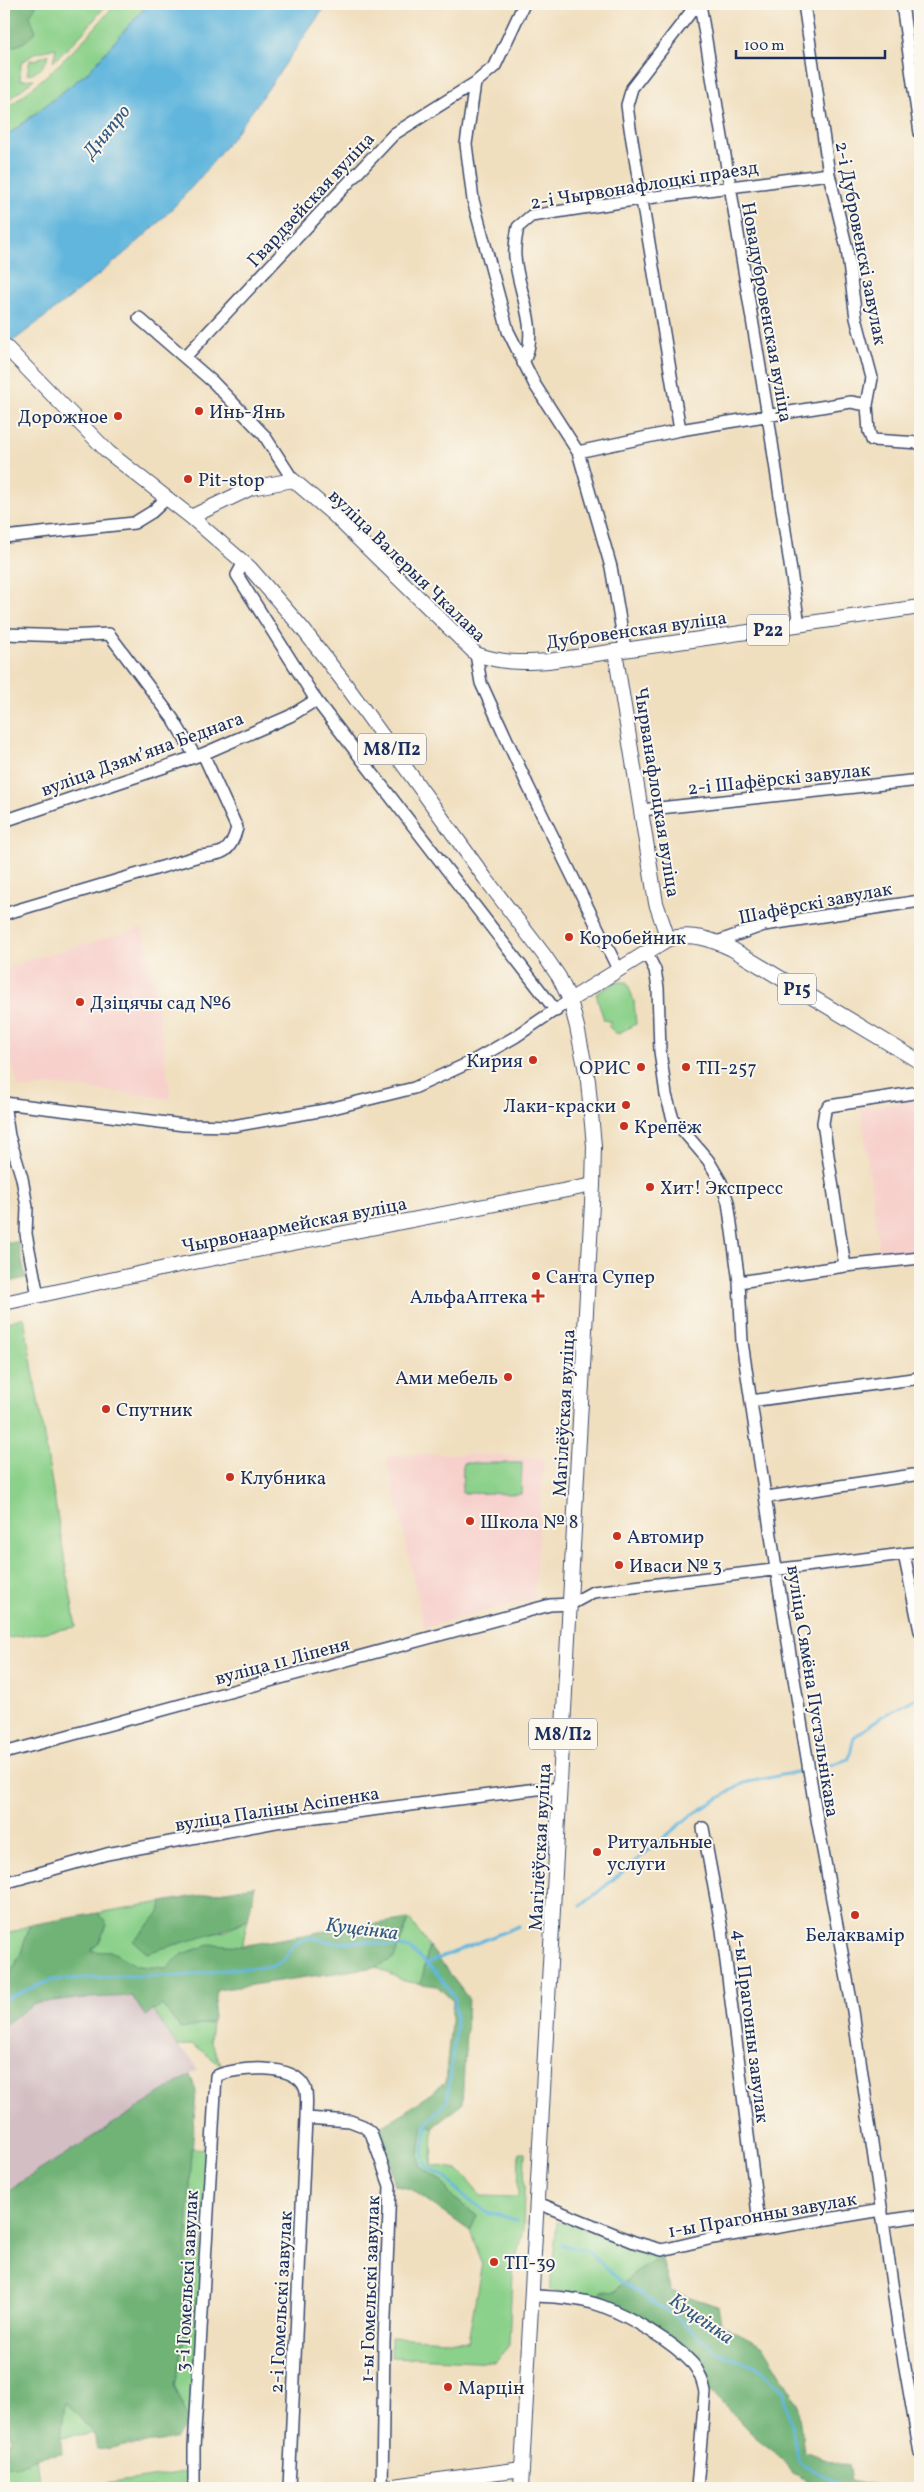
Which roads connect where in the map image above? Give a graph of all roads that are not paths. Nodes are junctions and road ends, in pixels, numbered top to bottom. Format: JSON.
{"nodes":[{"id":1,"x":524,"y":4,"type":"edge"},
{"id":2,"x":699,"y":4,"type":"edge"},
{"id":3,"x":804,"y":4,"type":"edge"},
{"id":4,"x":902,"y":4,"type":"edge"},
{"id":5,"x":915,"y":57,"type":"edge"},
{"id":6,"x":475,"y":83,"type":"junction"},
{"id":7,"x":920,"y":133,"type":"edge"},
{"id":8,"x":829,"y":174,"type":"junction"},
{"id":9,"x":729,"y":186,"type":"junction"},
{"id":10,"x":640,"y":199,"type":"junction"},
{"id":11,"x":139,"y":318,"type":"dead end"},
{"id":12,"x":4,"y":345,"type":"edge"},
{"id":13,"x":185,"y":357,"type":"junction"},
{"id":14,"x":523,"y":363,"type":"junction"},
{"id":15,"x":867,"y":406,"type":"junction"},
{"id":16,"x":768,"y":416,"type":"junction"},
{"id":17,"x":680,"y":430,"type":"junction"},
{"id":18,"x":920,"y":443,"type":"edge"},
{"id":19,"x":578,"y":452,"type":"junction"},
{"id":20,"x":292,"y":480,"type":"junction"},
{"id":21,"x":166,"y":499,"type":"junction"},
{"id":22,"x":191,"y":517,"type":"junction"},
{"id":23,"x":4,"y":537,"type":"edge"},
{"id":24,"x":244,"y":562,"type":"junction"},
{"id":25,"x":920,"y":607,"type":"edge"},
{"id":26,"x":798,"y":626,"type":"junction"},
{"id":27,"x":4,"y":634,"type":"edge"},
{"id":28,"x":620,"y":650,"type":"junction"},
{"id":29,"x":476,"y":654,"type":"junction"},
{"id":30,"x":316,"y":700,"type":"junction"},
{"id":31,"x":199,"y":755,"type":"junction"},
{"id":32,"x":920,"y":780,"type":"edge"},
{"id":33,"x":641,"y":810,"type":"junction"},
{"id":34,"x":4,"y":821,"type":"edge"},
{"id":35,"x":920,"y":901,"type":"edge"},
{"id":36,"x":4,"y":914,"type":"edge"},
{"id":37,"x":668,"y":939,"type":"junction"},
{"id":38,"x":717,"y":942,"type":"junction"},
{"id":39,"x":646,"y":952,"type":"junction"},
{"id":40,"x":618,"y":969,"type":"junction"},
{"id":41,"x":570,"y":1000,"type":"junction"},
{"id":42,"x":556,"y":1011,"type":"junction"},
{"id":43,"x":920,"y":1062,"type":"edge"},
{"id":44,"x":920,"y":1092,"type":"edge"},
{"id":45,"x":4,"y":1103,"type":"edge"},
{"id":46,"x":593,"y":1185,"type":"junction"},
{"id":47,"x":920,"y":1258,"type":"edge"},
{"id":48,"x":844,"y":1266,"type":"junction"},
{"id":49,"x":739,"y":1282,"type":"junction"},
{"id":50,"x":38,"y":1296,"type":"junction"},
{"id":51,"x":4,"y":1303,"type":"edge"},
{"id":52,"x":920,"y":1378,"type":"edge"},
{"id":53,"x":751,"y":1401,"type":"junction"},
{"id":54,"x":920,"y":1474,"type":"edge"},
{"id":55,"x":767,"y":1497,"type":"junction"},
{"id":56,"x":920,"y":1552,"type":"edge"},
{"id":57,"x":904,"y":1554,"type":"junction"},
{"id":58,"x":776,"y":1569,"type":"junction"},
{"id":59,"x":570,"y":1604,"type":"junction"},
{"id":60,"x":920,"y":1632,"type":"edge"},
{"id":61,"x":4,"y":1753,"type":"edge"},
{"id":62,"x":560,"y":1789,"type":"junction"},
{"id":63,"x":703,"y":1828,"type":"dead end"},
{"id":64,"x":4,"y":1883,"type":"edge"},
{"id":65,"x":216,"y":2076,"type":"joint"},
{"id":66,"x":306,"y":2118,"type":"junction"},
{"id":67,"x":538,"y":2203,"type":"junction"},
{"id":68,"x":883,"y":2216,"type":"junction"},
{"id":69,"x":920,"y":2216,"type":"edge"},
{"id":70,"x":760,"y":2230,"type":"junction"},
{"id":71,"x":533,"y":2296,"type":"junction"},
{"id":72,"x":920,"y":2453,"type":"edge"},
{"id":73,"x":522,"y":2469,"type":"junction"},
{"id":74,"x":194,"y":2488,"type":"edge"},
{"id":75,"x":289,"y":2488,"type":"edge"},
{"id":76,"x":381,"y":2488,"type":"edge"},
{"id":77,"x":521,"y":2488,"type":"edge"},
{"id":78,"x":697,"y":2488,"type":"edge"}],
"edges":[{"from":1,"to":6,"type":"street"},
{"from":2,"to":9,"type":"street","name":"Новадубровенская вуліца"},
{"from":2,"to":10,"type":"street"},
{"from":3,"to":8,"type":"street","name":"2-і Дубровенскі завулак"},
{"from":4,"to":5,"type":"street"},
{"from":5,"to":7,"type":"street"},
{"from":6,"to":13,"type":"street","name":"Гвардзейская вуліца"},
{"from":6,"to":14,"type":"street","name":"Чырванафлоцкая вуліца"},
{"from":8,"to":9,"type":"street","name":"2-і Чырвонафлоцкі праезд"},
{"from":8,"to":15,"type":"street","name":"2-і Дубровенскі завулак"},
{"from":9,"to":10,"type":"street","name":"2-і Чырвонафлоцкі праезд"},
{"from":9,"to":16,"type":"street","name":"Новадубровенская вуліца"},
{"from":10,"to":14,"type":"street","name":"2-і Чырвонафлоцкі праезд"},
{"from":10,"to":17,"type":"street"},
{"from":11,"to":13,"type":"street","name":"вуліца Валерыя Чкалава"},
{"from":12,"to":21,"type":"main road","number":"М8/П2"},
{"from":13,"to":20,"type":"street","name":"вуліца Валерыя Чкалава"},
{"from":14,"to":19,"type":"street","name":"Чырванафлоцкая вуліца"},
{"from":15,"to":16,"type":"street"},
{"from":15,"to":18,"type":"street","name":"2-і Дубровенскі завулак"},
{"from":16,"to":17,"type":"street"},
{"from":16,"to":26,"type":"street","name":"Новадубровенская вуліца"},
{"from":17,"to":19,"type":"street"},
{"from":19,"to":28,"type":"street","name":"Чырванафлоцкая вуліца"},
{"from":20,"to":22,"type":"main road"},
{"from":20,"to":29,"type":"main road","name":"вуліца Валерыя Чкалава","number":"Р22"},
{"from":21,"to":22,"type":"main road","number":"М8/П2"},
{"from":21,"to":23,"type":"street"},
{"from":22,"to":24,"type":"main road","number":"М8/П2"},
{"from":24,"to":30,"type":"street"},
{"from":24,"to":41,"type":"main road","number":"М8/П2"},
{"from":25,"to":26,"type":"main road","name":"Дубровенская вуліца","number":"Р22"},
{"from":26,"to":28,"type":"main road","name":"Дубровенская вуліца","number":"Р22"},
{"from":27,"to":31,"type":"street"},
{"from":28,"to":29,"type":"main road","name":"Дубровенская вуліца","number":"Р22"},
{"from":28,"to":33,"type":"main road","name":"Чырванафлоцкая вуліца"},
{"from":29,"to":40,"type":"street","name":"вуліца Валерыя Чкалава"},
{"from":30,"to":31,"type":"street","name":"вуліца Дзямʼяна Беднага"},
{"from":30,"to":42,"type":"street"},
{"from":31,"to":34,"type":"street","name":"вуліца Дзямʼяна Беднага"},
{"from":31,"to":36,"type":"street"},
{"from":32,"to":33,"type":"street","name":"2-і Шафёрскі завулак"},
{"from":33,"to":37,"type":"main road","name":"Чырванафлоцкая вуліца"},
{"from":35,"to":38,"type":"street","name":"Шафёрскі завулак"},
{"from":37,"to":38,"type":"main road","number":"Р15"},
{"from":37,"to":39,"type":"main road","number":"Р15"},
{"from":38,"to":43,"type":"main road","number":"Р15"},
{"from":39,"to":40,"type":"main road","number":"Р15"},
{"from":39,"to":49,"type":"street","name":"вуліца Сямёна Пустэльнікава"},
{"from":40,"to":41,"type":"main road","number":"Р15"},
{"from":41,"to":42,"type":"street"},
{"from":41,"to":46,"type":"main road","name":"Магілёўская вуліца","number":"М8/П2"},
{"from":42,"to":45,"type":"street"},
{"from":44,"to":48,"type":"street"},
{"from":45,"to":50,"type":"street"},
{"from":46,"to":50,"type":"main road","name":"Чырвонаармейская вуліца"},
{"from":46,"to":59,"type":"main road","name":"Магілёўская вуліца","number":"М8/П2"},
{"from":47,"to":48,"type":"street"},
{"from":48,"to":49,"type":"street"},
{"from":49,"to":53,"type":"street","name":"вуліца Сямёна Пустэльнікава"},
{"from":50,"to":51,"type":"main road","name":"Чырвонаармейская вуліца"},
{"from":52,"to":53,"type":"street"},
{"from":53,"to":55,"type":"street","name":"вуліца Сямёна Пустэльнікава"},
{"from":54,"to":55,"type":"street"},
{"from":55,"to":58,"type":"street","name":"вуліца Сямёна Пустэльнікава"},
{"from":56,"to":57,"type":"street"},
{"from":57,"to":58,"type":"street"},
{"from":57,"to":60,"type":"street"},
{"from":58,"to":59,"type":"street"},
{"from":58,"to":68,"type":"street","name":"вуліца Сямёна Пустэльнікава"},
{"from":59,"to":61,"type":"street","name":"вуліца 11 Ліпеня"},
{"from":59,"to":62,"type":"main road","name":"Магілёўская вуліца","number":"М8/П2"},
{"from":62,"to":64,"type":"street","name":"вуліца Паліны Асіпенка"},
{"from":62,"to":67,"type":"main road","name":"Магілёўская вуліца","number":"М8/П2"},
{"from":63,"to":70,"type":"street","name":"4-ы Прагонны завулак"},
{"from":65,"to":66,"type":"street","name":"2-і Гомельскі завулак"},
{"from":65,"to":74,"type":"street","name":"3-і Гомельскі завулак"},
{"from":66,"to":75,"type":"street","name":"2-і Гомельскі завулак"},
{"from":66,"to":76,"type":"street","name":"1-ы Гомельскі завулак"},
{"from":67,"to":70,"type":"street","name":"1-ы Прагонны завулак"},
{"from":67,"to":71,"type":"main road","name":"Магілёўская вуліца","number":"М8/П2"},
{"from":68,"to":69,"type":"street","name":"1-ы Прагонны завулак"},
{"from":68,"to":70,"type":"street","name":"1-ы Прагонны завулак"},
{"from":68,"to":72,"type":"street","name":"вуліца Сямёна Пустэльнікава"},
{"from":71,"to":73,"type":"main road","name":"Магілёўская вуліца","number":"М8/П2"},
{"from":71,"to":78,"type":"street"},
{"from":73,"to":76,"type":"main road"},
{"from":73,"to":77,"type":"main road","name":"Магілёўская вуліца","number":"М8/П2"}]}
